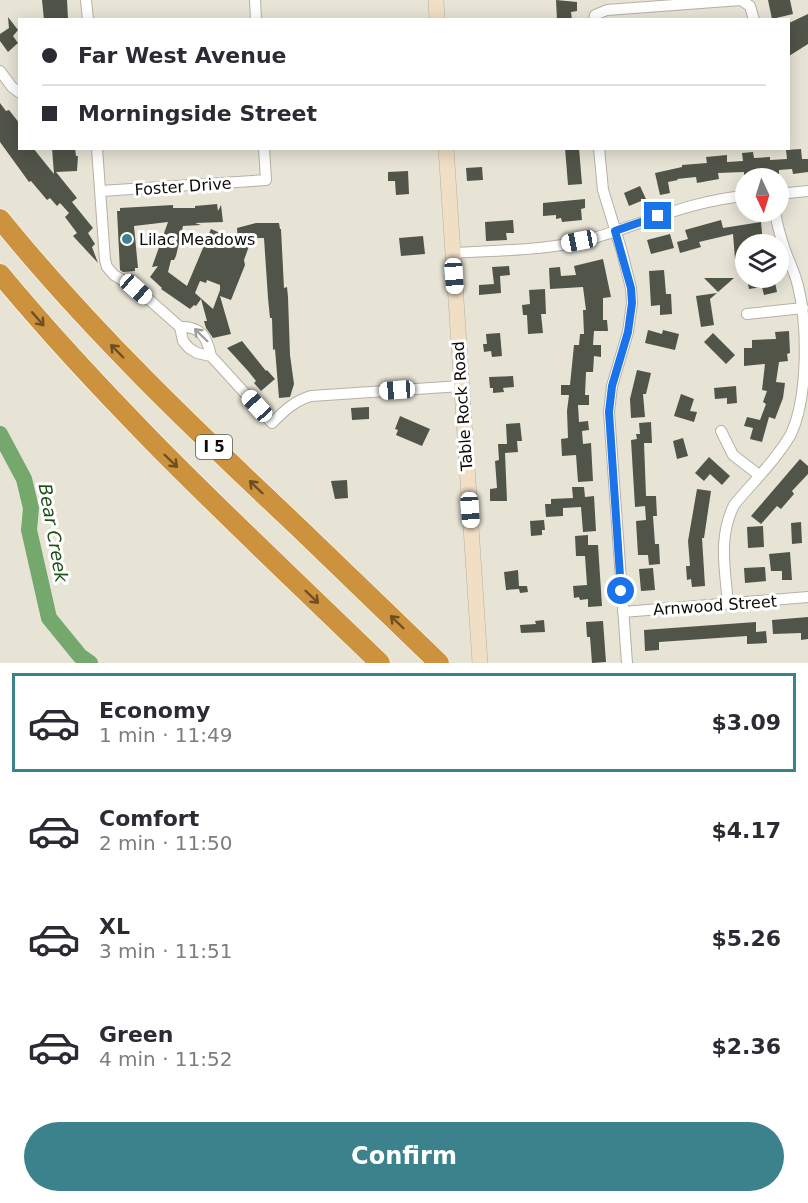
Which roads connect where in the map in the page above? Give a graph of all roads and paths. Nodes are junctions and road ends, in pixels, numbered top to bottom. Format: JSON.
{"nodes":[{"id":1,"x":86,"y":0,"type":"edge"},
{"id":2,"x":255,"y":0,"type":"edge"},
{"id":3,"x":436,"y":0,"type":"edge"},
{"id":4,"x":88,"y":18,"type":"edge"},
{"id":5,"x":256,"y":18,"type":"edge"},
{"id":6,"x":437,"y":18,"type":"edge"},
{"id":7,"x":595,"y":18,"type":"edge"},
{"id":8,"x":754,"y":18,"type":"edge"},
{"id":9,"x":0,"y":71,"type":"edge"},
{"id":10,"x":18,"y":92,"type":"edge"},
{"id":11,"x":97,"y":150,"type":"edge"},
{"id":12,"x":264,"y":150,"type":"edge"},
{"id":13,"x":446,"y":150,"type":"edge"},
{"id":14,"x":599,"y":150,"type":"edge"},
{"id":15,"x":100,"y":191,"type":"junction"},
{"id":16,"x":808,"y":191,"type":"edge"},
{"id":17,"x":789,"y":193,"type":"edge"},
{"id":18,"x":735,"y":198,"type":"edge"},
{"id":19,"x":0,"y":219,"type":"edge"},
{"id":20,"x":778,"y":222,"type":"edge"},
{"id":21,"x":615,"y":231,"type":"junction"},
{"id":22,"x":452,"y":253,"type":"junction"},
{"id":23,"x":0,"y":274,"type":"edge"},
{"id":24,"x":803,"y":308,"type":"junction"},
{"id":25,"x":747,"y":314,"type":"dead end"},
{"id":26,"x":180,"y":327,"type":"junction"},
{"id":27,"x":211,"y":356,"type":"junction"},
{"id":28,"x":461,"y":386,"type":"junction"},
{"id":29,"x":804,"y":416,"type":"edge"},
{"id":30,"x":722,"y":431,"type":"dead end"},
{"id":31,"x":759,"y":475,"type":"junction"},
{"id":32,"x":808,"y":597,"type":"edge"},
{"id":33,"x":728,"y":604,"type":"junction"},
{"id":34,"x":623,"y":612,"type":"junction"},
{"id":35,"x":479,"y":657,"type":"edge"},
{"id":36,"x":380,"y":663,"type":"edge"},
{"id":37,"x":439,"y":663,"type":"edge"},
{"id":38,"x":627,"y":663,"type":"edge"}],
"edges":[{"from":1,"to":4,"type":"street"},
{"from":2,"to":5,"type":"street"},
{"from":3,"to":6,"type":"main road"},
{"from":7,"to":8,"type":"street"},
{"from":9,"to":10,"type":"street"},
{"from":11,"to":15,"type":"street"},
{"from":12,"to":15,"type":"street","name":"Foster Drive"},
{"from":13,"to":22,"type":"main road","name":"Table Rock Road"},
{"from":14,"to":21,"type":"street"},
{"from":15,"to":26,"type":"street"},
{"from":16,"to":17,"type":"street"},
{"from":18,"to":21,"type":"street"},
{"from":37,"to":19,"type":"highway","number":"I 5","one_way":true},
{"from":20,"to":24,"type":"street"},
{"from":21,"to":22,"type":"street"},
{"from":21,"to":34,"type":"street"},
{"from":22,"to":28,"type":"main road","name":"Table Rock Road"},
{"from":23,"to":36,"type":"highway","number":"I 5","one_way":true},
{"from":24,"to":25,"type":"street"},
{"from":24,"to":29,"type":"street"},
{"from":26,"to":27,"type":"street"},
{"from":27,"to":26,"type":"street","one_way":true},
{"from":27,"to":28,"type":"street"},
{"from":28,"to":35,"type":"main road","name":"Table Rock Road"},
{"from":29,"to":31,"type":"street"},
{"from":30,"to":31,"type":"street"},
{"from":31,"to":33,"type":"street"},
{"from":32,"to":33,"type":"street","name":"Arnwood Street"},
{"from":33,"to":34,"type":"street","name":"Arnwood Street"},
{"from":34,"to":38,"type":"street"}]}
